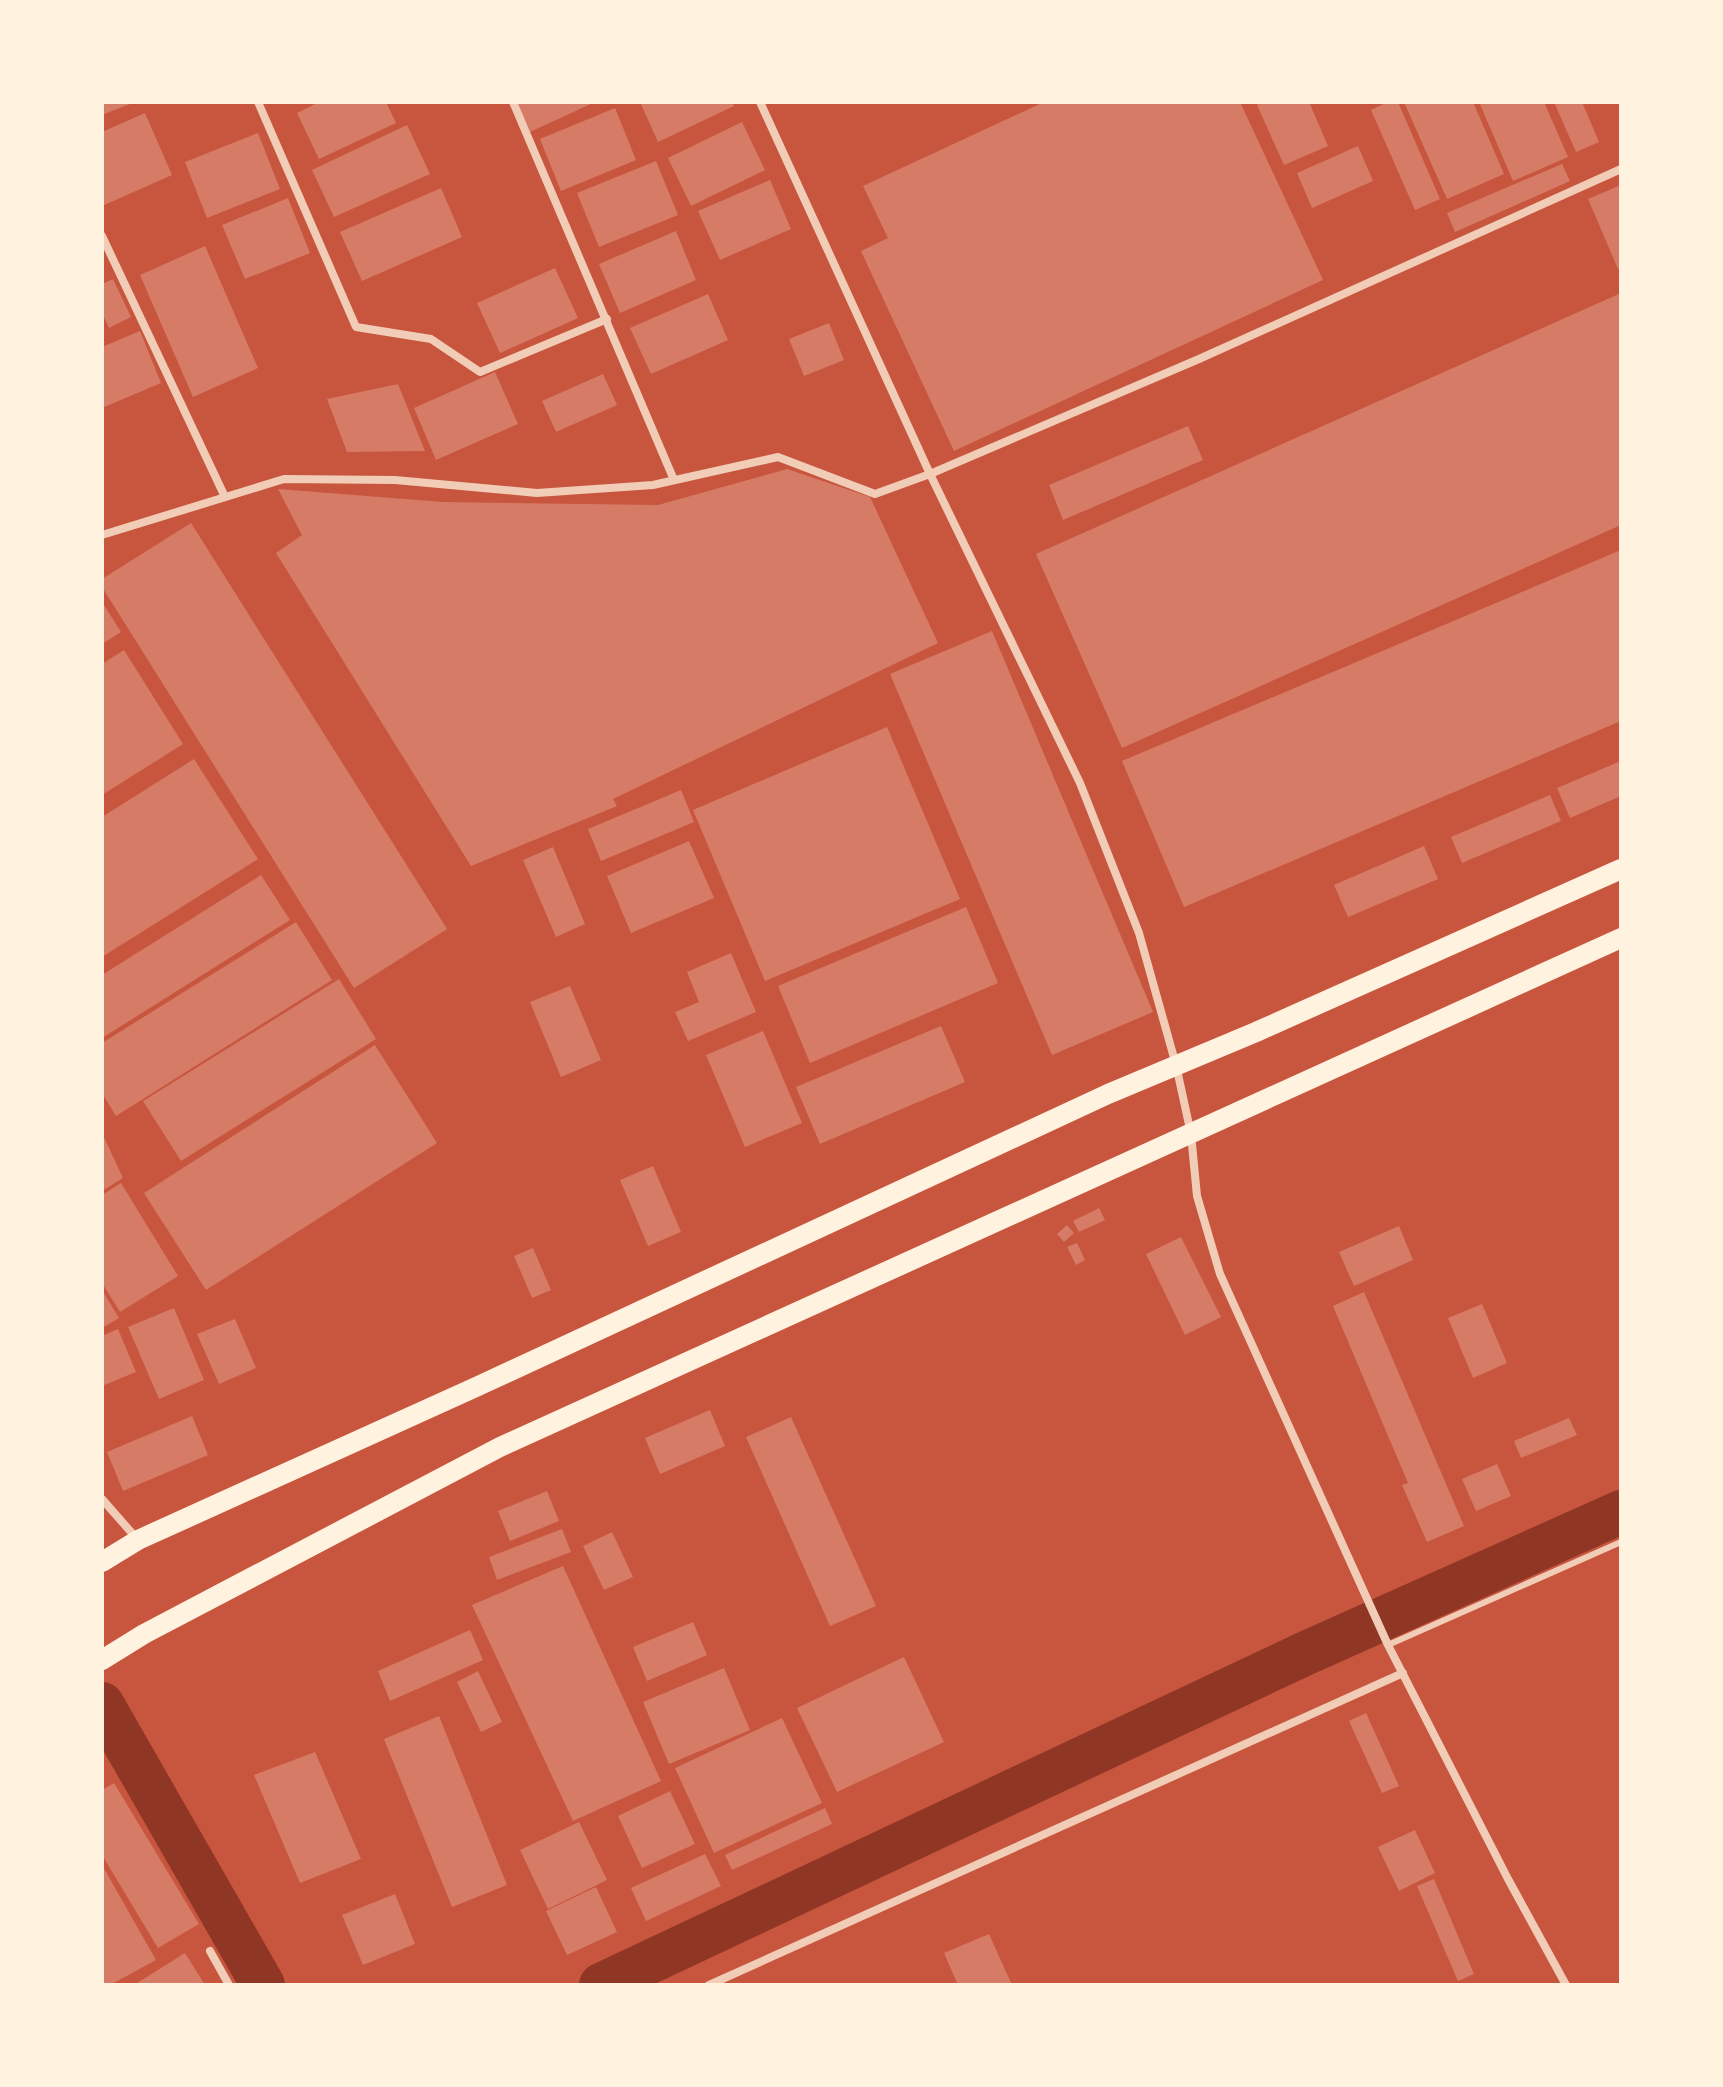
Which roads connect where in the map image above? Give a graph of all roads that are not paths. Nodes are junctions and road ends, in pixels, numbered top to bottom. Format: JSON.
{"nodes":[{"id":1,"x":258,"y":102,"type":"edge"},
{"id":2,"x":513,"y":102,"type":"edge"},
{"id":3,"x":760,"y":102,"type":"edge"},
{"id":4,"x":1621,"y":169,"type":"edge"},
{"id":5,"x":102,"y":236,"type":"edge"},
{"id":6,"x":607,"y":319,"type":"junction"},
{"id":7,"x":930,"y":474,"type":"junction"},
{"id":8,"x":674,"y":480,"type":"junction"},
{"id":9,"x":225,"y":497,"type":"junction"},
{"id":10,"x":102,"y":535,"type":"edge"},
{"id":11,"x":1621,"y":869,"type":"edge"},
{"id":12,"x":1621,"y":938,"type":"edge"},
{"id":13,"x":1176,"y":1065,"type":"junction"},
{"id":14,"x":1191,"y":1134,"type":"junction"},
{"id":15,"x":102,"y":1499,"type":"edge"},
{"id":16,"x":138,"y":1540,"type":"junction"},
{"id":17,"x":1621,"y":1542,"type":"edge"},
{"id":18,"x":105,"y":1560,"type":"edge"},
{"id":19,"x":1388,"y":1645,"type":"junction"},
{"id":20,"x":102,"y":1660,"type":"edge"},
{"id":21,"x":1403,"y":1673,"type":"junction"},
{"id":22,"x":210,"y":1951,"type":"dead end"},
{"id":23,"x":229,"y":1985,"type":"edge"},
{"id":24,"x":709,"y":1985,"type":"edge"},
{"id":25,"x":1566,"y":1985,"type":"edge"}],
"edges":[{"from":1,"to":6,"type":"street"},
{"from":2,"to":6,"type":"street"},
{"from":3,"to":7,"type":"street"},
{"from":4,"to":7,"type":"street"},
{"from":5,"to":9,"type":"street"},
{"from":6,"to":8,"type":"street"},
{"from":7,"to":8,"type":"street"},
{"from":7,"to":13,"type":"street"},
{"from":8,"to":9,"type":"street"},
{"from":9,"to":10,"type":"street"},
{"from":11,"to":13,"type":"main road"},
{"from":12,"to":14,"type":"main road"},
{"from":13,"to":14,"type":"street"},
{"from":13,"to":16,"type":"main road"},
{"from":14,"to":19,"type":"street"},
{"from":14,"to":20,"type":"main road"},
{"from":15,"to":16,"type":"street"},
{"from":16,"to":18,"type":"main road"},
{"from":17,"to":19,"type":"lane"},
{"from":19,"to":21,"type":"street"},
{"from":21,"to":24,"type":"street"},
{"from":21,"to":25,"type":"street"},
{"from":22,"to":23,"type":"street"}]}
